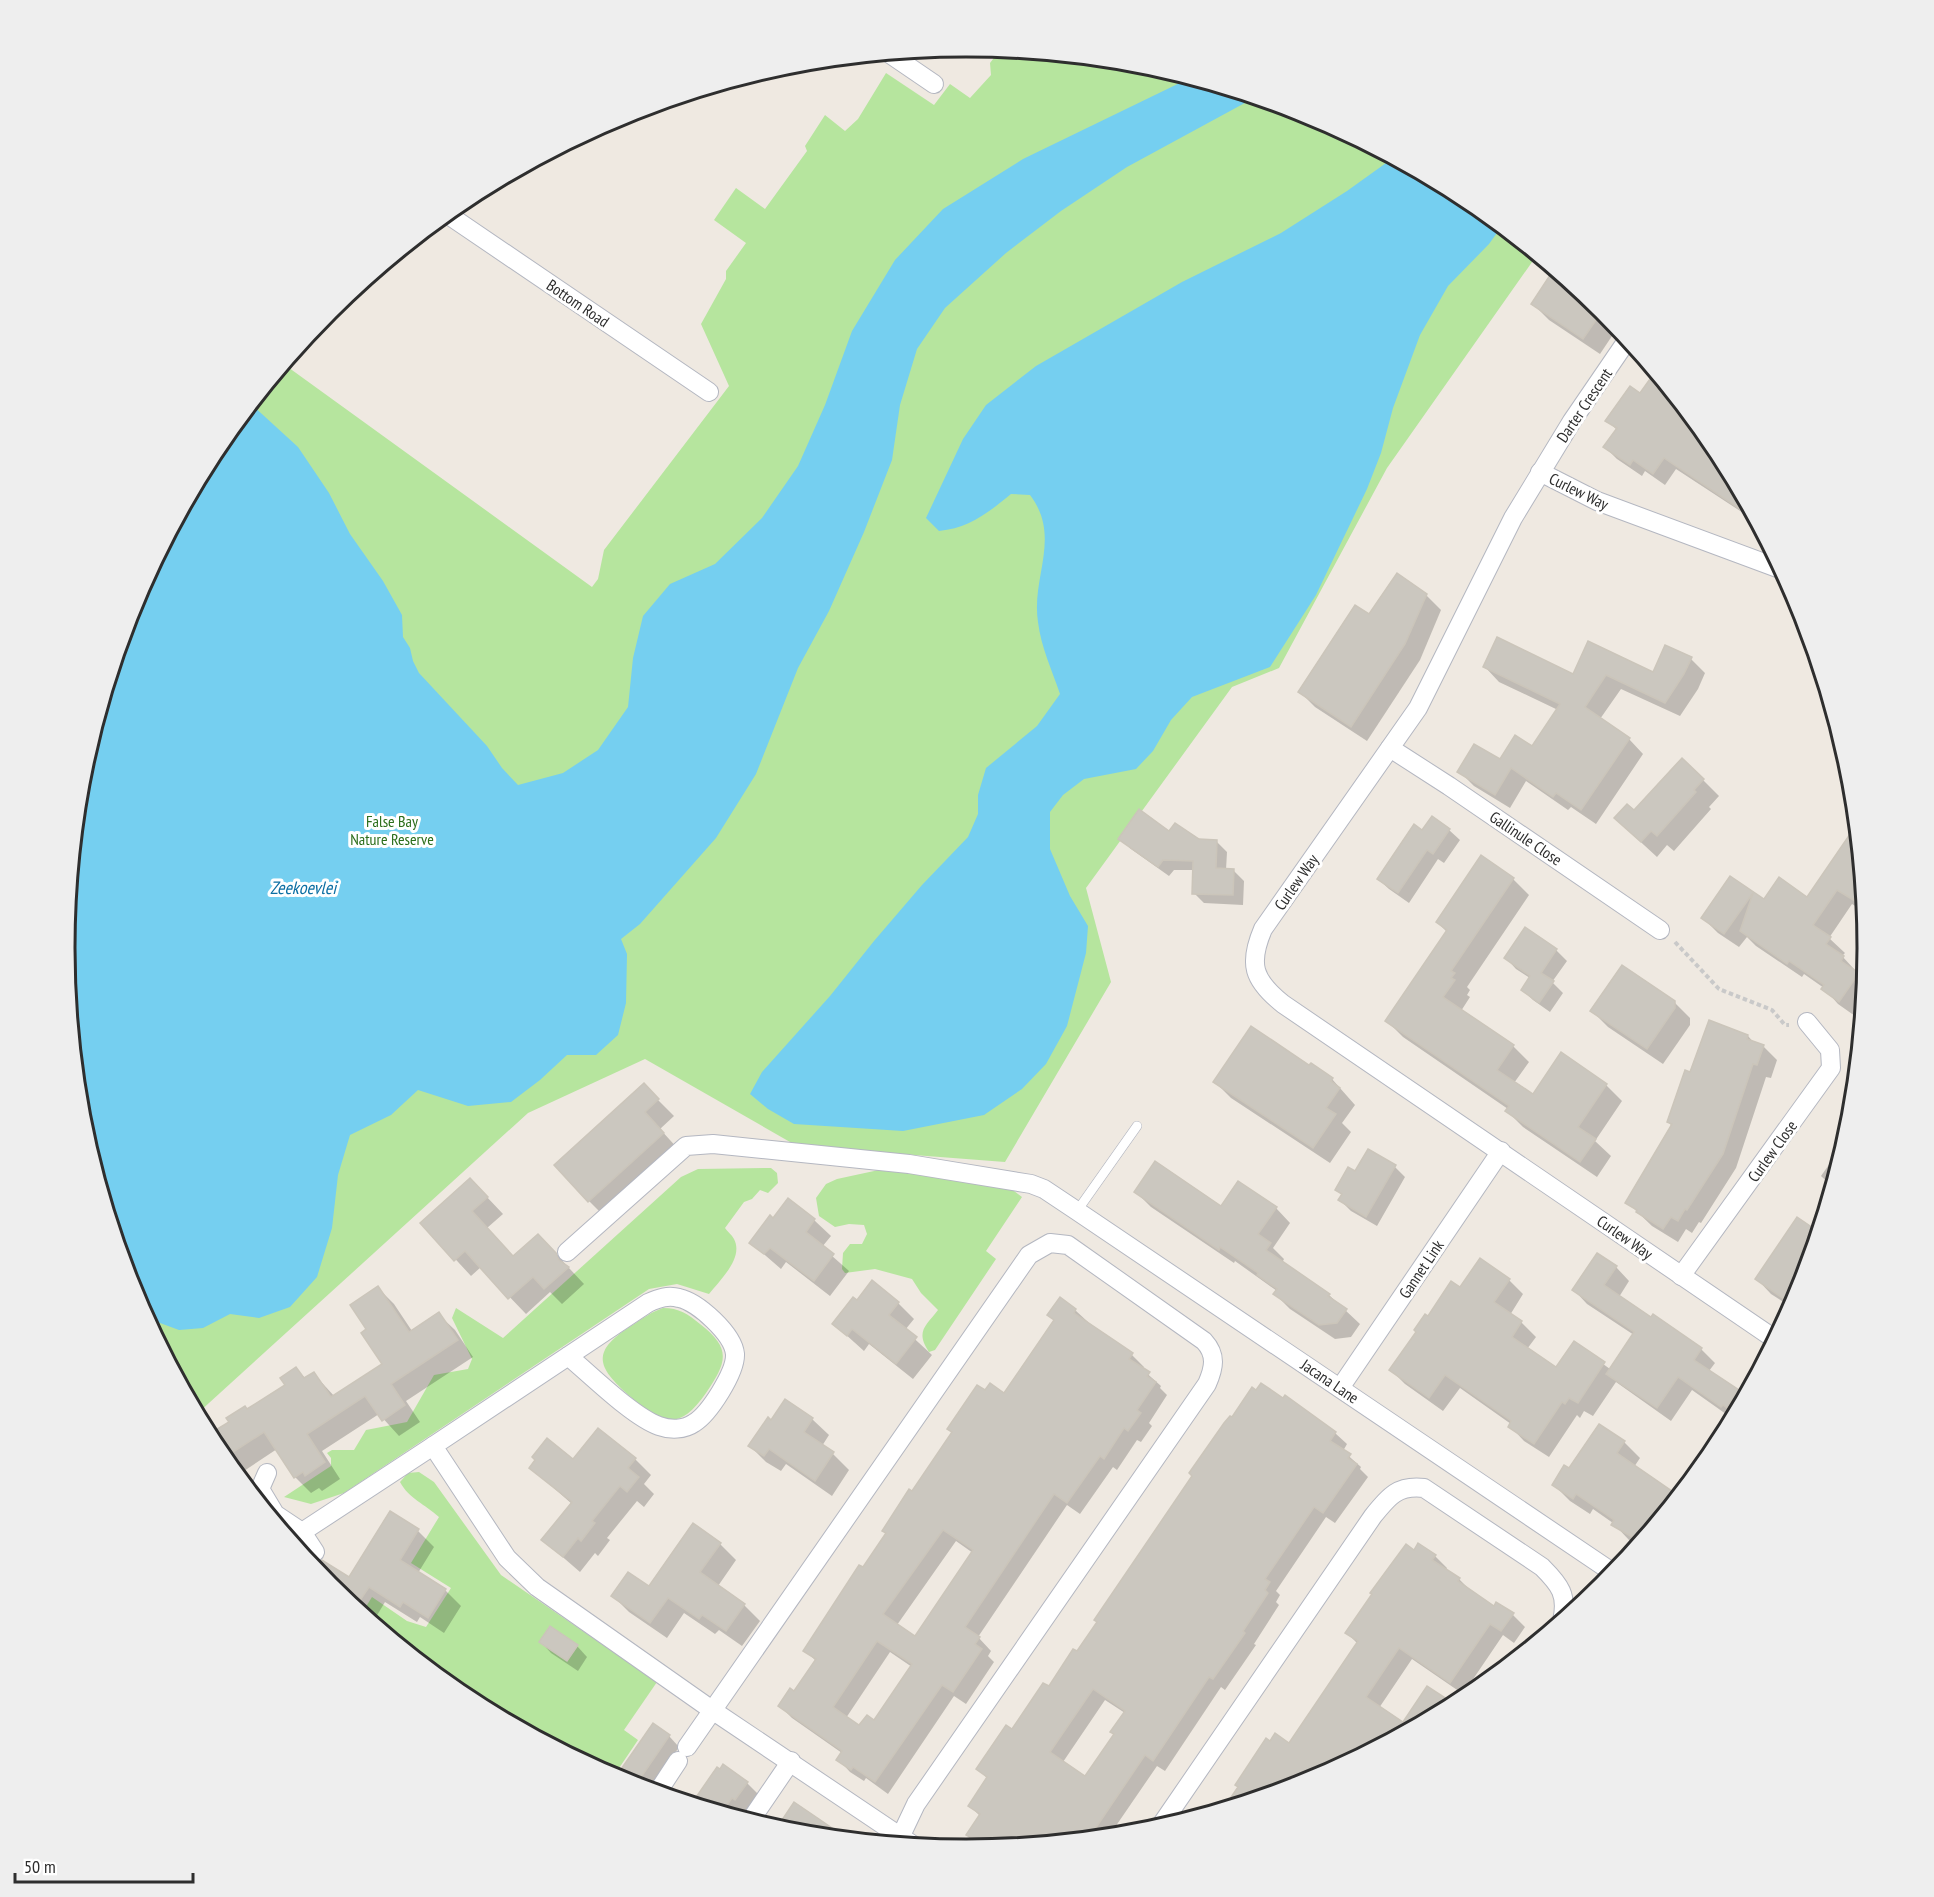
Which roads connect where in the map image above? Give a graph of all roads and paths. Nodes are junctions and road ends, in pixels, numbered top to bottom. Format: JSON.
{"nodes":[{"id":1,"x":899,"y":60,"type":"edge"},
{"id":2,"x":934,"y":84,"type":"dead end"},
{"id":3,"x":455,"y":219,"type":"edge"},
{"id":4,"x":1623,"y":346,"type":"edge"},
{"id":5,"x":709,"y":393,"type":"dead end"},
{"id":6,"x":1540,"y":472,"type":"junction"},
{"id":7,"x":1772,"y":566,"type":"edge"},
{"id":8,"x":1390,"y":748,"type":"junction"},
{"id":9,"x":1660,"y":930,"type":"joint"},
{"id":10,"x":1808,"y":1022,"type":"joint"},
{"id":11,"x":1137,"y":1126,"type":"dead end"},
{"id":12,"x":1501,"y":1151,"type":"junction"},
{"id":13,"x":1077,"y":1211,"type":"junction"},
{"id":14,"x":567,"y":1252,"type":"dead end"},
{"id":15,"x":1681,"y":1276,"type":"junction"},
{"id":16,"x":1770,"y":1336,"type":"edge"},
{"id":17,"x":568,"y":1356,"type":"junction"},
{"id":18,"x":1340,"y":1388,"type":"junction"},
{"id":19,"x":433,"y":1446,"type":"junction"},
{"id":20,"x":267,"y":1473,"type":"dead end"},
{"id":21,"x":266,"y":1498,"type":"edge"},
{"id":22,"x":283,"y":1519,"type":"edge"},
{"id":23,"x":302,"y":1532,"type":"junction"},
{"id":24,"x":315,"y":1552,"type":"dead end"},
{"id":25,"x":1607,"y":1568,"type":"edge"},
{"id":26,"x":1565,"y":1610,"type":"edge"},
{"id":27,"x":712,"y":1710,"type":"junction"},
{"id":28,"x":791,"y":1761,"type":"junction"},
{"id":29,"x":661,"y":1786,"type":"edge"},
{"id":30,"x":755,"y":1814,"type":"edge"},
{"id":31,"x":1166,"y":1817,"type":"edge"},
{"id":32,"x":897,"y":1837,"type":"edge"},
{"id":33,"x":905,"y":1838,"type":"edge"}],
"edges":[{"from":1,"to":2,"type":"street"},
{"from":3,"to":5,"type":"street","name":"Bottom Road"},
{"from":4,"to":6,"type":"street","name":"Darter Crescent"},
{"from":6,"to":7,"type":"street","name":"Curlew Way"},
{"from":6,"to":8,"type":"street","name":"Curlew Way"},
{"from":8,"to":9,"type":"street","name":"Gallinule Close"},
{"from":8,"to":12,"type":"street","name":"Curlew Way"},
{"from":9,"to":10,"type":"path"},
{"from":10,"to":15,"type":"street","name":"Curlew Close"},
{"from":11,"to":13,"type":"lane"},
{"from":12,"to":15,"type":"street","name":"Curlew Way"},
{"from":12,"to":18,"type":"street","name":"Gannet Link"},
{"from":13,"to":14,"type":"street","name":"Jacana Lane"},
{"from":13,"to":18,"type":"street","name":"Jacana Lane"},
{"from":15,"to":16,"type":"street","name":"Curlew Way"},
{"from":17,"to":17,"type":"street"},
{"from":17,"to":19,"type":"street"},
{"from":18,"to":25,"type":"street","name":"Jacana Lane"},
{"from":19,"to":23,"type":"street"},
{"from":19,"to":27,"type":"street"},
{"from":20,"to":21,"type":"street"},
{"from":22,"to":23,"type":"street"},
{"from":23,"to":24,"type":"street"},
{"from":26,"to":31,"type":"street"},
{"from":27,"to":28,"type":"street"},
{"from":27,"to":29,"type":"street"},
{"from":27,"to":33,"type":"street"},
{"from":28,"to":30,"type":"street"},
{"from":28,"to":32,"type":"street"}]}
